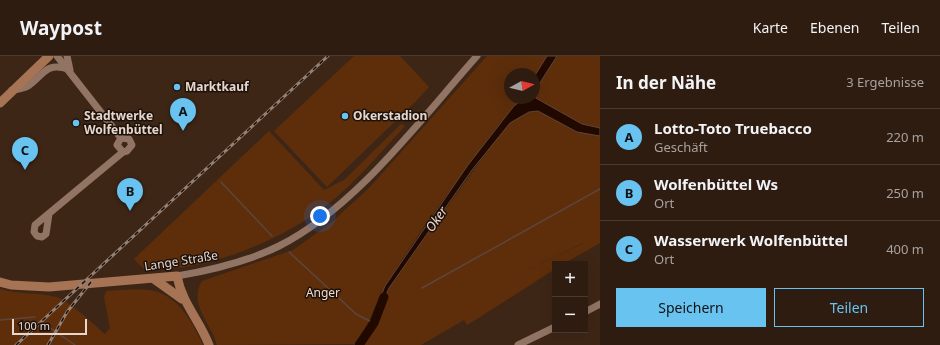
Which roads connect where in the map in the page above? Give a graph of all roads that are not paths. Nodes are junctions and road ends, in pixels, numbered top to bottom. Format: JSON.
{"nodes":[{"id":1,"x":49,"y":56,"type":"edge"},
{"id":2,"x":57,"y":56,"type":"edge"},
{"id":3,"x":67,"y":56,"type":"edge"},
{"id":4,"x":477,"y":56,"type":"edge"},
{"id":5,"x":69,"y":71,"type":"junction"},
{"id":6,"x":12,"y":90,"type":"junction"},
{"id":7,"x":0,"y":103,"type":"edge"},
{"id":8,"x":121,"y":138,"type":"junction"},
{"id":9,"x":123,"y":152,"type":"junction"},
{"id":10,"x":49,"y":214,"type":"dead end"},
{"id":11,"x":177,"y":276,"type":"junction"},
{"id":12,"x":154,"y":279,"type":"junction"},
{"id":13,"x":0,"y":282,"type":"edge"},
{"id":14,"x":184,"y":301,"type":"junction"},
{"id":15,"x":600,"y":304,"type":"edge"},
{"id":16,"x":588,"y":310,"type":"edge"},
{"id":17,"x":552,"y":328,"type":"edge"},
{"id":18,"x":209,"y":345,"type":"edge"},
{"id":19,"x":518,"y":345,"type":"edge"}],
"edges":[{"from":1,"to":6,"type":"main road"},
{"from":2,"to":5,"type":"street"},
{"from":3,"to":5,"type":"street"},
{"from":4,"to":11,"type":"street","name":"Lange Straße"},
{"from":5,"to":6,"type":"street"},
{"from":5,"to":8,"type":"street"},
{"from":6,"to":7,"type":"main road"},
{"from":8,"to":9,"type":"street"},
{"from":8,"to":9,"type":"street"},
{"from":9,"to":10,"type":"street"},
{"from":11,"to":12,"type":"main road","name":"Lange Straße"},
{"from":11,"to":14,"type":"main road"},
{"from":12,"to":13,"type":"main road","name":"Lange Straße"},
{"from":12,"to":14,"type":"main road"},
{"from":14,"to":18,"type":"main road"},
{"from":15,"to":16,"type":"street"},
{"from":17,"to":19,"type":"street"}]}
